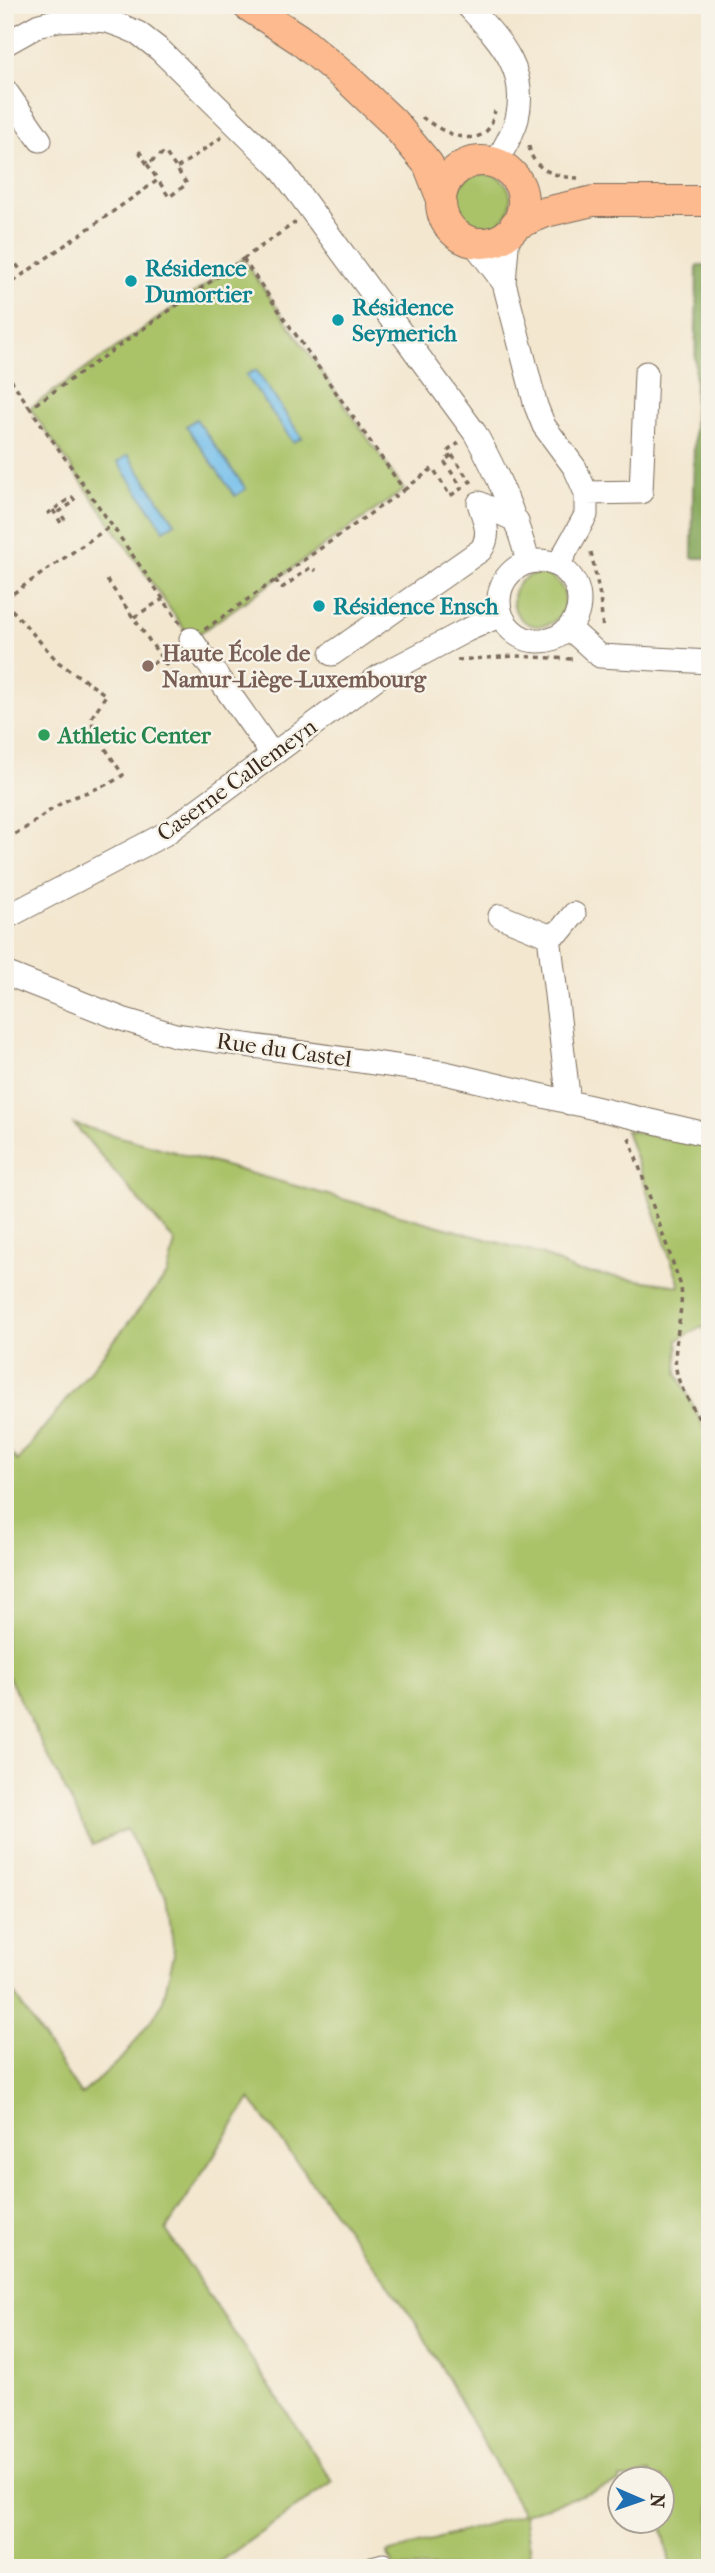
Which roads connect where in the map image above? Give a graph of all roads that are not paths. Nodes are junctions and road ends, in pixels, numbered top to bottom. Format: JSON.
{"nodes":[{"id":1,"x":247,"y":5,"type":"edge"},
{"id":2,"x":467,"y":6,"type":"edge"},
{"id":3,"x":5,"y":44,"type":"edge"},
{"id":4,"x":5,"y":90,"type":"edge"},
{"id":5,"x":405,"y":116,"type":"junction"},
{"id":6,"x":40,"y":140,"type":"dead end"},
{"id":7,"x":496,"y":168,"type":"junction"},
{"id":8,"x":441,"y":197,"type":"junction"},
{"id":9,"x":593,"y":201,"type":"junction"},
{"id":10,"x":710,"y":201,"type":"edge"},
{"id":11,"x":512,"y":230,"type":"junction"},
{"id":12,"x":473,"y":242,"type":"junction"},
{"id":13,"x":504,"y":283,"type":"junction"},
{"id":14,"x":646,"y":373,"type":"dead end"},
{"id":15,"x":586,"y":493,"type":"junction"},
{"id":16,"x":517,"y":521,"type":"junction"},
{"id":17,"x":528,"y":560,"type":"junction"},
{"id":18,"x":558,"y":565,"type":"junction"},
{"id":19,"x":501,"y":615,"type":"junction"},
{"id":20,"x":569,"y":628,"type":"junction"},
{"id":21,"x":191,"y":639,"type":"road end"},
{"id":22,"x":332,"y":654,"type":"dead end"},
{"id":23,"x":710,"y":662,"type":"edge"},
{"id":24,"x":272,"y":754,"type":"junction"},
{"id":25,"x":574,"y":914,"type":"dead end"},
{"id":26,"x":500,"y":916,"type":"dead end"},
{"id":27,"x":5,"y":918,"type":"edge"},
{"id":28,"x":549,"y":936,"type":"junction"},
{"id":29,"x":5,"y":973,"type":"edge"},
{"id":30,"x":569,"y":1103,"type":"junction"},
{"id":31,"x":710,"y":1135,"type":"edge"},
{"id":32,"x":372,"y":2568,"type":"edge"},
{"id":33,"x":385,"y":2568,"type":"edge"}],
"edges":[{"from":1,"to":5,"type":"main road"},
{"from":2,"to":7,"type":"street"},
{"from":3,"to":16,"type":"street"},
{"from":4,"to":6,"type":"street"},
{"from":5,"to":7,"type":"main road"},
{"from":5,"to":8,"type":"main road"},
{"from":7,"to":8,"type":"main road"},
{"from":7,"to":9,"type":"main road"},
{"from":7,"to":11,"type":"main road"},
{"from":8,"to":12,"type":"main road"},
{"from":9,"to":10,"type":"main road"},
{"from":9,"to":11,"type":"main road"},
{"from":11,"to":12,"type":"main road"},
{"from":11,"to":13,"type":"street"},
{"from":12,"to":13,"type":"street"},
{"from":13,"to":15,"type":"street"},
{"from":14,"to":15,"type":"street"},
{"from":15,"to":18,"type":"street"},
{"from":16,"to":17,"type":"street"},
{"from":16,"to":22,"type":"street"},
{"from":17,"to":18,"type":"street"},
{"from":17,"to":19,"type":"street"},
{"from":18,"to":20,"type":"street"},
{"from":19,"to":20,"type":"street"},
{"from":19,"to":24,"type":"street","name":"Caserne Callemeyn"},
{"from":20,"to":23,"type":"street"},
{"from":21,"to":24,"type":"street"},
{"from":24,"to":27,"type":"street","name":"Caserne Callemeyn"},
{"from":25,"to":28,"type":"street"},
{"from":26,"to":28,"type":"street"},
{"from":28,"to":30,"type":"street"},
{"from":29,"to":30,"type":"street","name":"Rue du Castel"},
{"from":30,"to":31,"type":"street","name":"Rue du Castel"},
{"from":32,"to":33,"type":"street"}]}
